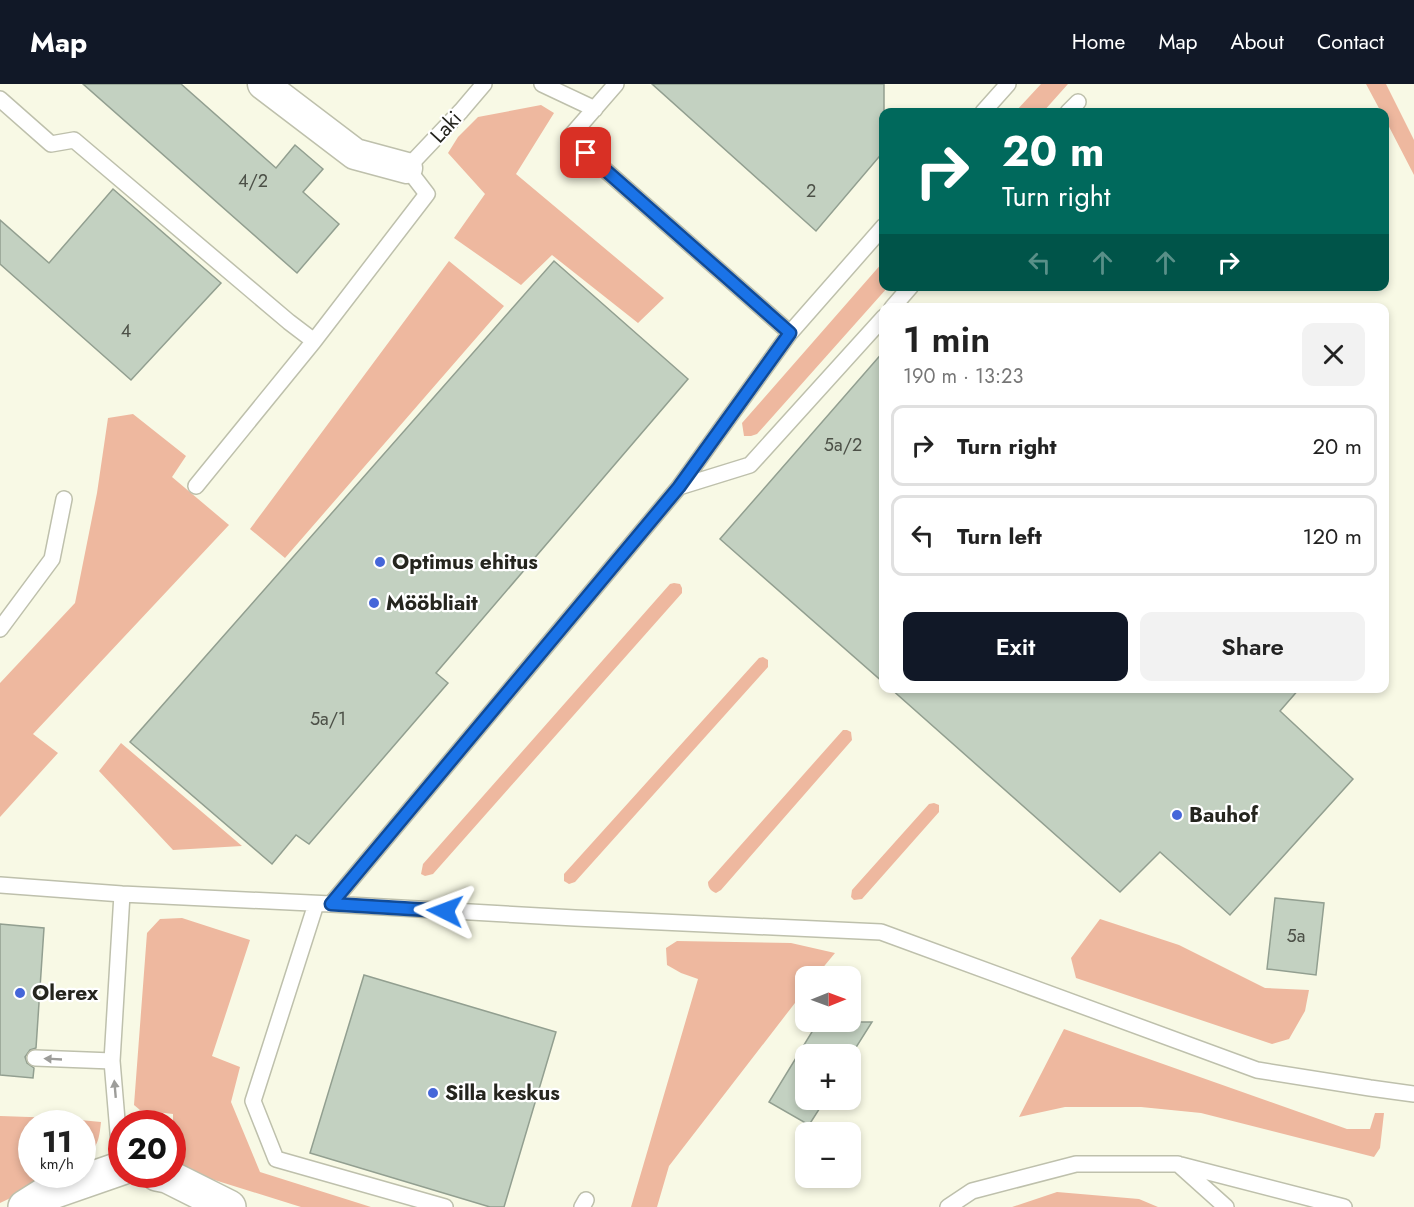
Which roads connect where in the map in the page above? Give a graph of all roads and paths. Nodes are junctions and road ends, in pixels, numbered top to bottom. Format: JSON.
{"nodes":[{"id":1,"x":263,"y":84,"type":"edge"},
{"id":2,"x":484,"y":84,"type":"edge"},
{"id":3,"x":543,"y":84,"type":"edge"},
{"id":4,"x":616,"y":84,"type":"edge"},
{"id":5,"x":1008,"y":84,"type":"edge"},
{"id":6,"x":0,"y":99,"type":"edge"},
{"id":7,"x":987,"y":108,"type":"edge"},
{"id":8,"x":595,"y":109,"type":"junction"},
{"id":9,"x":407,"y":168,"type":"junction"},
{"id":10,"x":879,"y":232,"type":"edge"},
{"id":11,"x":907,"y":291,"type":"edge"},
{"id":12,"x":896,"y":303,"type":"edge"},
{"id":13,"x":879,"y":323,"type":"edge"},
{"id":14,"x":790,"y":333,"type":"junction"},
{"id":15,"x":314,"y":341,"type":"junction"},
{"id":16,"x":196,"y":486,"type":"dead end"},
{"id":17,"x":679,"y":487,"type":"junction"},
{"id":18,"x":64,"y":499,"type":"dead end"},
{"id":19,"x":0,"y":629,"type":"edge"},
{"id":20,"x":0,"y":885,"type":"edge"},
{"id":21,"x":122,"y":894,"type":"junction"},
{"id":22,"x":323,"y":904,"type":"junction"},
{"id":23,"x":35,"y":1058,"type":"dead end"},
{"id":24,"x":112,"y":1061,"type":"junction"},
{"id":25,"x":1414,"y":1094,"type":"edge"},
{"id":26,"x":116,"y":1110,"type":"edge"},
{"id":27,"x":1178,"y":1164,"type":"junction"},
{"id":28,"x":108,"y":1173,"type":"edge"},
{"id":29,"x":186,"y":1186,"type":"edge"},
{"id":30,"x":25,"y":1207,"type":"edge"},
{"id":31,"x":229,"y":1207,"type":"edge"},
{"id":32,"x":445,"y":1207,"type":"edge"},
{"id":33,"x":948,"y":1207,"type":"edge"},
{"id":34,"x":1226,"y":1207,"type":"edge"},
{"id":35,"x":1344,"y":1207,"type":"edge"}],
"edges":[{"from":1,"to":9,"type":"street"},
{"from":2,"to":9,"type":"lane","name":"Laki"},
{"from":3,"to":8,"type":"lane"},
{"from":4,"to":8,"type":"lane"},
{"from":5,"to":7,"type":"lane"},
{"from":6,"to":15,"type":"lane"},
{"from":8,"to":14,"type":"lane"},
{"from":9,"to":15,"type":"lane"},
{"from":10,"to":14,"type":"lane"},
{"from":11,"to":12,"type":"lane"},
{"from":13,"to":17,"type":"lane"},
{"from":14,"to":17,"type":"lane"},
{"from":15,"to":16,"type":"lane"},
{"from":17,"to":22,"type":"lane"},
{"from":18,"to":19,"type":"lane"},
{"from":20,"to":21,"type":"lane"},
{"from":21,"to":22,"type":"lane"},
{"from":21,"to":24,"type":"lane"},
{"from":22,"to":25,"type":"lane"},
{"from":22,"to":32,"type":"lane"},
{"from":24,"to":23,"type":"lane","one_way":true},
{"from":26,"to":24,"type":"lane","one_way":true},
{"from":27,"to":33,"type":"lane"},
{"from":27,"to":34,"type":"lane"},
{"from":27,"to":35,"type":"lane"},
{"from":28,"to":30,"type":"main road"},
{"from":29,"to":31,"type":"main road"}]}
